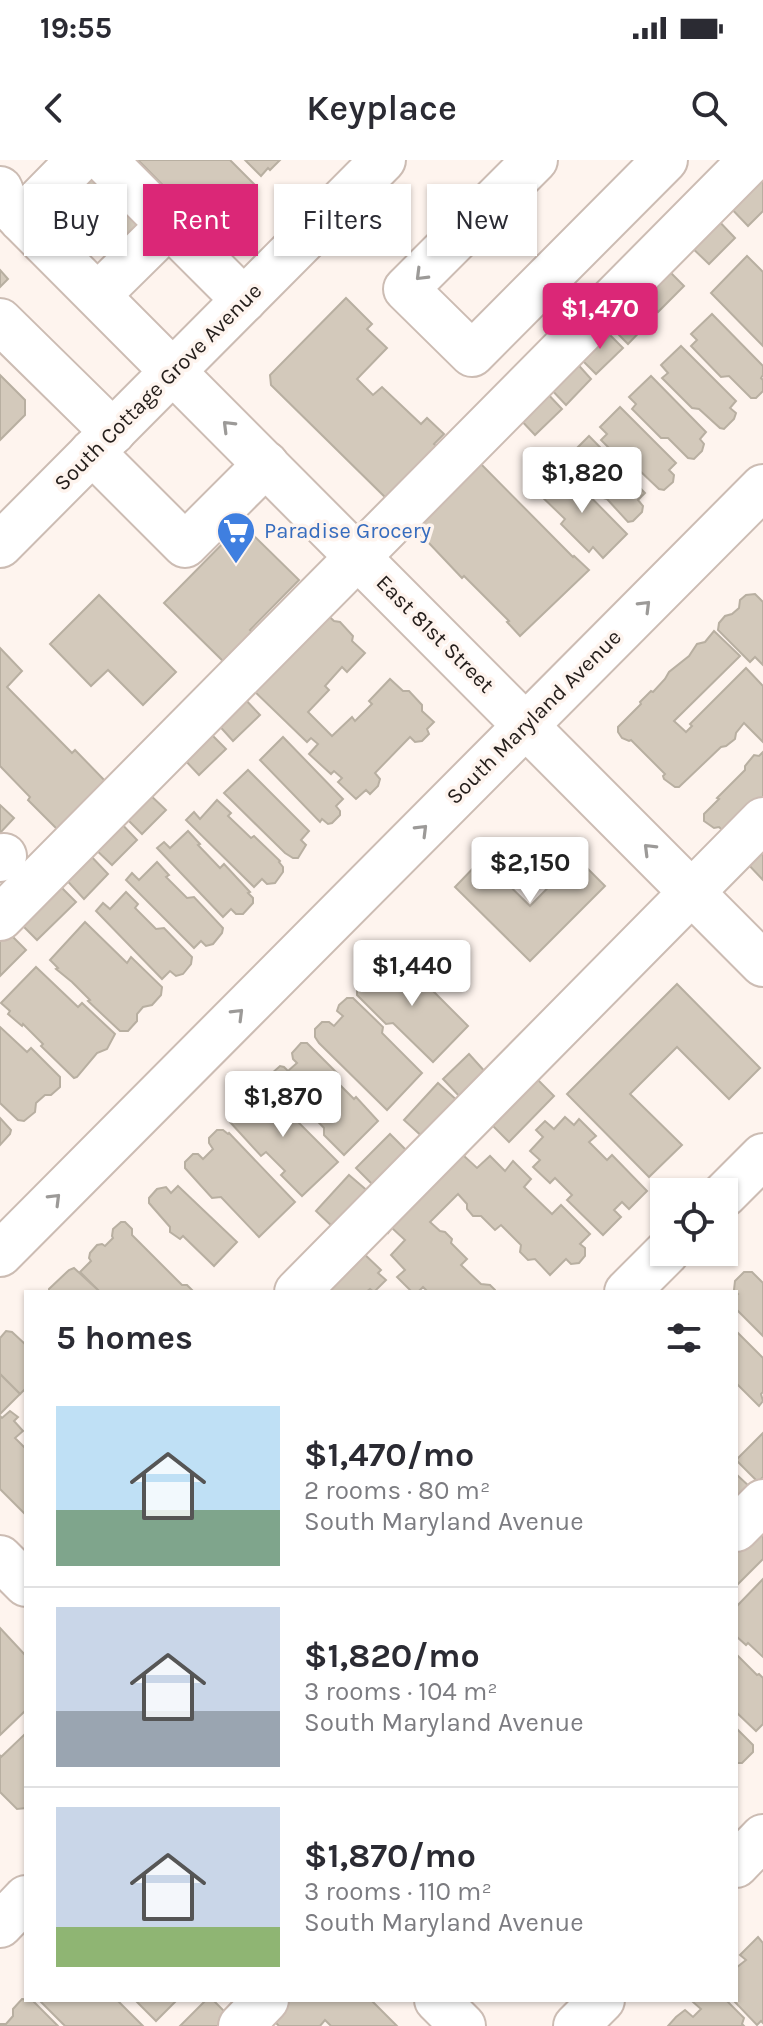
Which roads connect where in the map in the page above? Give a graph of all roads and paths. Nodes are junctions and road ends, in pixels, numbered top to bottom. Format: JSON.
{"nodes":[{"id":1,"x":46,"y":160,"type":"edge"},
{"id":2,"x":79,"y":160,"type":"edge"},
{"id":3,"x":104,"y":160,"type":"edge"},
{"id":4,"x":383,"y":160,"type":"edge"},
{"id":5,"x":535,"y":160,"type":"edge"},
{"id":6,"x":665,"y":160,"type":"edge"},
{"id":7,"x":751,"y":160,"type":"edge"},
{"id":8,"x":143,"y":199,"type":"edge"},
{"id":9,"x":5,"y":204,"type":"edge"},
{"id":10,"x":143,"y":251,"type":"edge"},
{"id":11,"x":200,"y":256,"type":"edge"},
{"id":12,"x":98,"y":295,"type":"junction"},
{"id":13,"x":244,"y":300,"type":"junction"},
{"id":14,"x":0,"y":321,"type":"edge"},
{"id":15,"x":173,"y":371,"type":"junction"},
{"id":16,"x":103,"y":442,"type":"junction"},
{"id":17,"x":266,"y":464,"type":"junction"},
{"id":18,"x":763,"y":487,"type":"edge"},
{"id":19,"x":0,"y":545,"type":"edge"},
{"id":20,"x":358,"y":556,"type":"junction"},
{"id":21,"x":526,"y":725,"type":"junction"},
{"id":22,"x":763,"y":820,"type":"edge"},
{"id":23,"x":692,"y":892,"type":"junction"},
{"id":24,"x":0,"y":918,"type":"edge"},
{"id":25,"x":763,"y":964,"type":"edge"},
{"id":26,"x":763,"y":1156,"type":"edge"},
{"id":27,"x":738,"y":1181,"type":"edge"},
{"id":28,"x":0,"y":1254,"type":"edge"},
{"id":29,"x":653,"y":1266,"type":"edge"},
{"id":30,"x":299,"y":1290,"type":"edge"},
{"id":31,"x":629,"y":1290,"type":"edge"},
{"id":32,"x":763,"y":1502,"type":"edge"},
{"id":33,"x":738,"y":1527,"type":"edge"},
{"id":34,"x":763,"y":1837,"type":"edge"},
{"id":35,"x":738,"y":1863,"type":"edge"},
{"id":36,"x":24,"y":1900,"type":"edge"},
{"id":37,"x":0,"y":1925,"type":"edge"},
{"id":38,"x":264,"y":2002,"type":"edge"},
{"id":39,"x":439,"y":2002,"type":"edge"},
{"id":40,"x":600,"y":2002,"type":"edge"},
{"id":41,"x":241,"y":2026,"type":"edge"},
{"id":42,"x":463,"y":2026,"type":"edge"},
{"id":43,"x":576,"y":2026,"type":"edge"}],
"edges":[{"from":1,"to":9,"type":"street"},
{"from":2,"to":9,"type":"street"},
{"from":3,"to":8,"type":"street"},
{"from":4,"to":13,"type":"street","name":"South Cottage Grove Avenue"},
{"from":5,"to":6,"type":"street","one_way":true},
{"from":7,"to":20,"type":"street"},
{"from":9,"to":12,"type":"street","name":"East 81st Street"},
{"from":10,"to":12,"type":"street"},
{"from":11,"to":13,"type":"street"},
{"from":12,"to":15,"type":"street","name":"East 81st Street"},
{"from":13,"to":15,"type":"street","name":"South Cottage Grove Avenue"},
{"from":14,"to":16,"type":"street"},
{"from":15,"to":16,"type":"street","name":"South Cottage Grove Avenue"},
{"from":17,"to":15,"type":"street","name":"East 81st Street","one_way":true},
{"from":16,"to":17,"type":"street"},
{"from":16,"to":19,"type":"street","name":"South Cottage Grove Avenue"},
{"from":17,"to":20,"type":"street","name":"East 81st Street"},
{"from":21,"to":18,"type":"street","name":"South Maryland Avenue","one_way":true},
{"from":20,"to":21,"type":"street","name":"East 81st Street"},
{"from":20,"to":24,"type":"street"},
{"from":23,"to":21,"type":"street","name":"East 81st Street","one_way":true},
{"from":28,"to":21,"type":"street","name":"South Maryland Avenue","one_way":true},
{"from":22,"to":23,"type":"street"},
{"from":23,"to":25,"type":"street","name":"East 81st Street"},
{"from":23,"to":30,"type":"street"},
{"from":26,"to":27,"type":"street"},
{"from":29,"to":31,"type":"street"},
{"from":32,"to":33,"type":"street"},
{"from":34,"to":35,"type":"street"},
{"from":36,"to":37,"type":"street"},
{"from":38,"to":41,"type":"street"},
{"from":39,"to":42,"type":"street"},
{"from":40,"to":43,"type":"street"}]}
